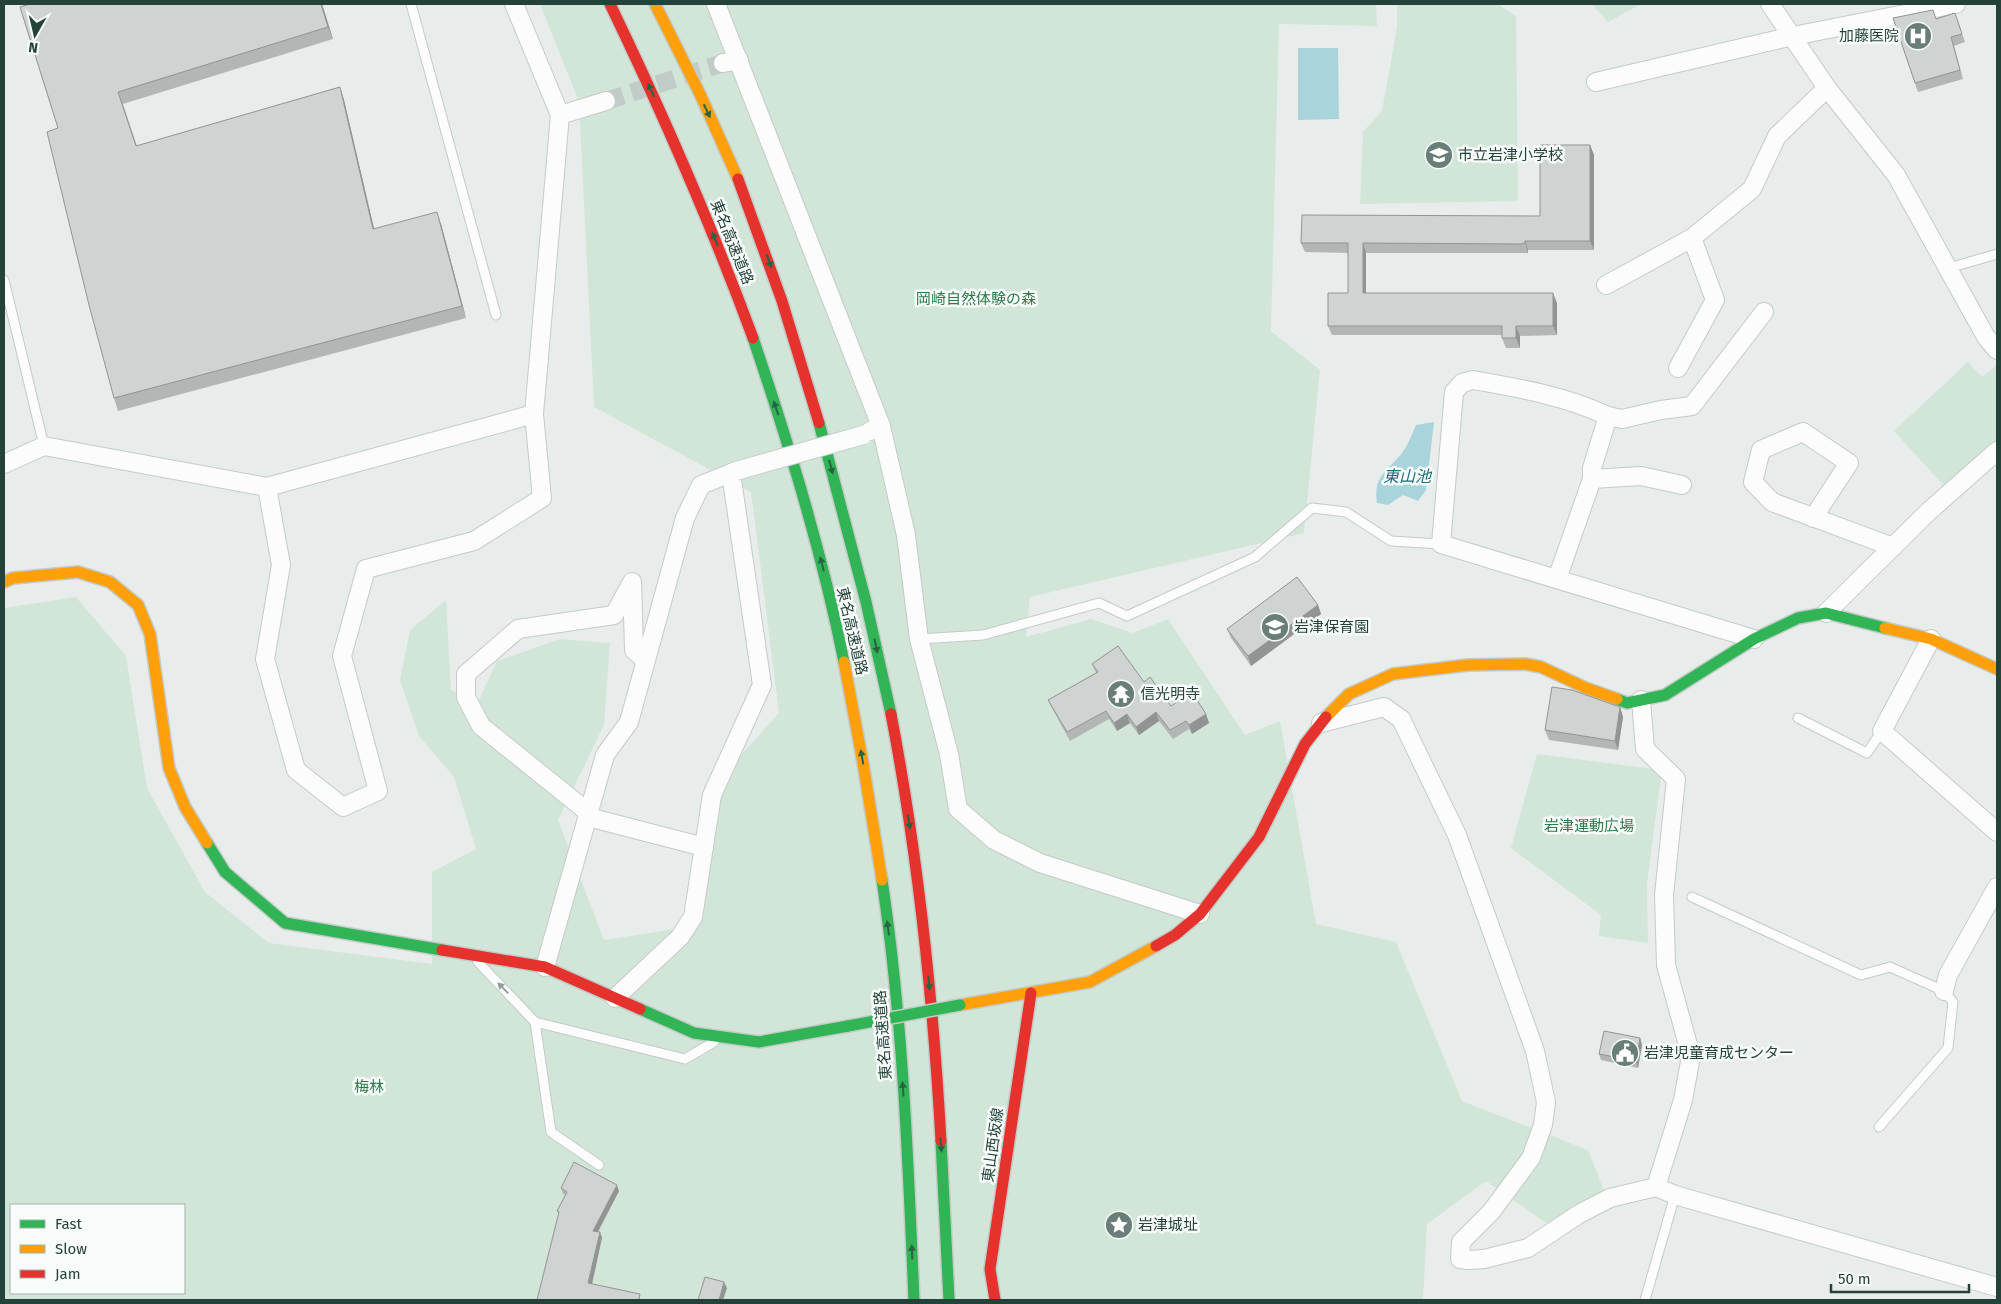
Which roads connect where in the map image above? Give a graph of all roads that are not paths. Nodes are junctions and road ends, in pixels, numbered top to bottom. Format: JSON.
{"nodes":[{"id":1,"x":411,"y":4,"type":"edge"},
{"id":2,"x":514,"y":4,"type":"edge"},
{"id":3,"x":610,"y":4,"type":"edge"},
{"id":4,"x":655,"y":4,"type":"edge"},
{"id":5,"x":716,"y":4,"type":"edge"},
{"id":6,"x":1770,"y":4,"type":"edge"},
{"id":7,"x":1956,"y":4,"type":"edge"},
{"id":8,"x":1927,"y":6,"type":"edge"},
{"id":9,"x":1793,"y":36,"type":"junction"},
{"id":10,"x":1596,"y":82,"type":"dead end"},
{"id":11,"x":1827,"y":88,"type":"junction"},
{"id":12,"x":606,"y":101,"type":"tunnel mouth"},
{"id":13,"x":560,"y":115,"type":"junction"},
{"id":14,"x":1692,"y":238,"type":"junction"},
{"id":15,"x":1997,"y":254,"type":"edge"},
{"id":16,"x":1949,"y":268,"type":"junction"},
{"id":17,"x":4,"y":280,"type":"edge"},
{"id":18,"x":1606,"y":285,"type":"dead end"},
{"id":19,"x":1764,"y":312,"type":"dead end"},
{"id":20,"x":496,"y":315,"type":"dead end"},
{"id":21,"x":1994,"y":340,"type":"edge"},
{"id":22,"x":1678,"y":368,"type":"dead end"},
{"id":23,"x":534,"y":414,"type":"junction"},
{"id":24,"x":1608,"y":416,"type":"junction"},
{"id":25,"x":881,"y":426,"type":"junction"},
{"id":26,"x":44,"y":446,"type":"junction"},
{"id":27,"x":1997,"y":451,"type":"edge"},
{"id":28,"x":4,"y":464,"type":"edge"},
{"id":29,"x":734,"y":472,"type":"junction"},
{"id":30,"x":1592,"y":479,"type":"junction"},
{"id":31,"x":1682,"y":485,"type":"dead end"},
{"id":32,"x":267,"y":487,"type":"junction"},
{"id":33,"x":1813,"y":518,"type":"junction"},
{"id":34,"x":1441,"y":544,"type":"junction"},
{"id":35,"x":1893,"y":547,"type":"junction"},
{"id":36,"x":1557,"y":579,"type":"junction"},
{"id":37,"x":4,"y":582,"type":"edge"},
{"id":38,"x":1826,"y":613,"type":"junction"},
{"id":39,"x":919,"y":638,"type":"junction"},
{"id":40,"x":1754,"y":638,"type":"junction"},
{"id":41,"x":1931,"y":638,"type":"junction"},
{"id":42,"x":645,"y":660,"type":"junction"},
{"id":43,"x":1997,"y":669,"type":"edge"},
{"id":44,"x":1640,"y":700,"type":"junction"},
{"id":45,"x":1798,"y":718,"type":"dead end"},
{"id":46,"x":1320,"y":724,"type":"junction"},
{"id":47,"x":1882,"y":731,"type":"junction"},
{"id":48,"x":588,"y":815,"type":"junction"},
{"id":49,"x":1997,"y":832,"type":"edge"},
{"id":50,"x":704,"y":847,"type":"junction"},
{"id":51,"x":1997,"y":887,"type":"edge"},
{"id":52,"x":1692,"y":897,"type":"dead end"},
{"id":53,"x":1200,"y":914,"type":"junction"},
{"id":54,"x":471,"y":955,"type":"junction"},
{"id":55,"x":545,"y":967,"type":"junction"},
{"id":56,"x":1944,"y":991,"type":"junction"},
{"id":57,"x":1031,"y":993,"type":"junction"},
{"id":58,"x":615,"y":998,"type":"junction"},
{"id":59,"x":535,"y":1022,"type":"junction"},
{"id":60,"x":722,"y":1036,"type":"junction"},
{"id":61,"x":1879,"y":1127,"type":"dead end"},
{"id":62,"x":599,"y":1165,"type":"dead end"},
{"id":63,"x":1656,"y":1187,"type":"junction"},
{"id":64,"x":1675,"y":1195,"type":"junction"},
{"id":65,"x":1997,"y":1287,"type":"edge"},
{"id":66,"x":914,"y":1300,"type":"edge"},
{"id":67,"x":949,"y":1300,"type":"edge"},
{"id":68,"x":995,"y":1300,"type":"edge"},
{"id":69,"x":1645,"y":1300,"type":"edge"}],
"edges":[{"from":1,"to":20,"type":"lane"},
{"from":2,"to":13,"type":"street"},
{"from":66,"to":3,"type":"main road","name":"東名高速道路","one_way":true},
{"from":4,"to":67,"type":"main road","name":"東名高速道路","one_way":true},
{"from":5,"to":25,"type":"street"},
{"from":6,"to":9,"type":"street"},
{"from":7,"to":8,"type":"street"},
{"from":8,"to":9,"type":"street"},
{"from":9,"to":10,"type":"street"},
{"from":9,"to":11,"type":"street"},
{"from":11,"to":14,"type":"street"},
{"from":11,"to":16,"type":"street"},
{"from":12,"to":13,"type":"street"},
{"from":13,"to":23,"type":"street"},
{"from":14,"to":18,"type":"street"},
{"from":14,"to":22,"type":"street"},
{"from":15,"to":16,"type":"lane"},
{"from":16,"to":21,"type":"street"},
{"from":17,"to":26,"type":"lane"},
{"from":19,"to":24,"type":"street"},
{"from":23,"to":32,"type":"street"},
{"from":23,"to":32,"type":"street"},
{"from":24,"to":30,"type":"street"},
{"from":24,"to":34,"type":"street"},
{"from":25,"to":29,"type":"street","bridge":true},
{"from":25,"to":39,"type":"street"},
{"from":26,"to":28,"type":"street"},
{"from":26,"to":32,"type":"street"},
{"from":27,"to":35,"type":"street"},
{"from":29,"to":42,"type":"street"},
{"from":29,"to":50,"type":"street"},
{"from":30,"to":31,"type":"street"},
{"from":30,"to":36,"type":"street"},
{"from":33,"to":33,"type":"street"},
{"from":33,"to":35,"type":"street"},
{"from":34,"to":36,"type":"street"},
{"from":34,"to":39,"type":"lane"},
{"from":35,"to":38,"type":"street"},
{"from":36,"to":40,"type":"street"},
{"from":37,"to":54,"type":"main road"},
{"from":38,"to":40,"type":"main road"},
{"from":38,"to":41,"type":"main road"},
{"from":39,"to":53,"type":"street"},
{"from":40,"to":44,"type":"main road"},
{"from":41,"to":43,"type":"main road"},
{"from":41,"to":47,"type":"street"},
{"from":42,"to":48,"type":"street"},
{"from":42,"to":48,"type":"street"},
{"from":44,"to":46,"type":"main road"},
{"from":44,"to":63,"type":"street"},
{"from":45,"to":47,"type":"lane"},
{"from":46,"to":53,"type":"main road"},
{"from":46,"to":63,"type":"street"},
{"from":47,"to":49,"type":"street"},
{"from":48,"to":50,"type":"street"},
{"from":48,"to":55,"type":"street"},
{"from":50,"to":58,"type":"street"},
{"from":51,"to":56,"type":"street"},
{"from":52,"to":56,"type":"lane"},
{"from":53,"to":57,"type":"main road"},
{"from":54,"to":55,"type":"main road"},
{"from":59,"to":54,"type":"lane","one_way":true},
{"from":55,"to":58,"type":"main road"},
{"from":56,"to":61,"type":"lane"},
{"from":57,"to":60,"type":"main road","bridge":true},
{"from":57,"to":68,"type":"main road","name":"東山西坂線"},
{"from":58,"to":60,"type":"main road"},
{"from":59,"to":60,"type":"lane"},
{"from":59,"to":62,"type":"lane"},
{"from":63,"to":64,"type":"street"},
{"from":64,"to":65,"type":"street"},
{"from":64,"to":69,"type":"lane"}]}
